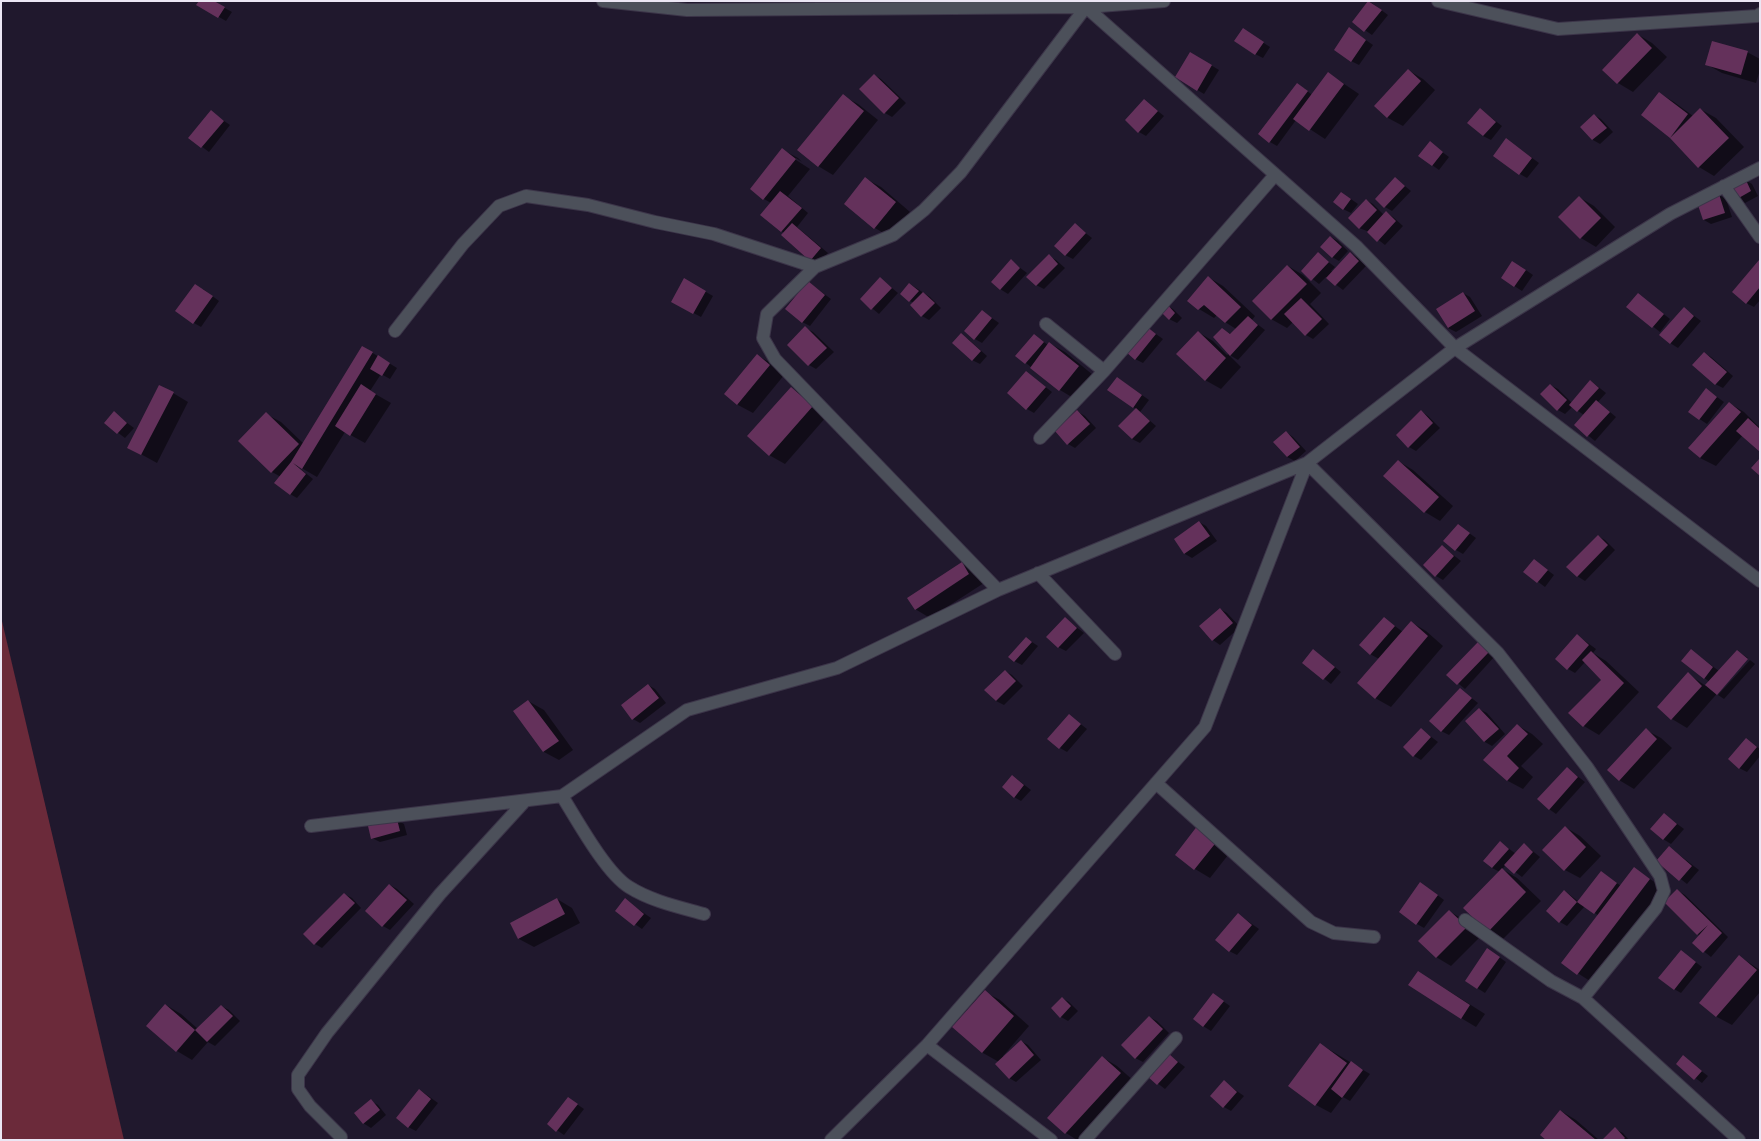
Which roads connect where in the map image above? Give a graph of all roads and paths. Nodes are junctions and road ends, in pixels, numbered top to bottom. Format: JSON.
{"nodes":[{"id":1,"x":603,"y":1,"type":"edge"},
{"id":2,"x":1164,"y":1,"type":"edge"},
{"id":3,"x":1438,"y":1,"type":"edge"},
{"id":4,"x":1039,"y":4,"type":"edge"},
{"id":5,"x":1086,"y":7,"type":"junction"},
{"id":6,"x":1759,"y":16,"type":"edge"},
{"id":7,"x":1760,"y":168,"type":"edge"},
{"id":8,"x":1275,"y":175,"type":"junction"},
{"id":9,"x":1724,"y":186,"type":"junction"},
{"id":10,"x":1760,"y":237,"type":"edge"},
{"id":11,"x":815,"y":267,"type":"junction"},
{"id":12,"x":1046,"y":324,"type":"dead end"},
{"id":13,"x":395,"y":331,"type":"dead end"},
{"id":14,"x":1455,"y":348,"type":"junction"},
{"id":15,"x":1104,"y":371,"type":"junction"},
{"id":16,"x":1040,"y":438,"type":"dead end"},
{"id":17,"x":1307,"y":463,"type":"junction"},
{"id":18,"x":1038,"y":573,"type":"junction"},
{"id":19,"x":1760,"y":581,"type":"edge"},
{"id":20,"x":998,"y":590,"type":"junction"},
{"id":21,"x":1115,"y":654,"type":"dead end"},
{"id":22,"x":1156,"y":783,"type":"junction"},
{"id":23,"x":562,"y":796,"type":"junction"},
{"id":24,"x":525,"y":801,"type":"junction"},
{"id":25,"x":311,"y":826,"type":"dead end"},
{"id":26,"x":704,"y":914,"type":"dead end"},
{"id":27,"x":1465,"y":920,"type":"dead end"},
{"id":28,"x":1374,"y":938,"type":"dead end"},
{"id":29,"x":1583,"y":998,"type":"junction"},
{"id":30,"x":1176,"y":1038,"type":"dead end"},
{"id":31,"x":927,"y":1045,"type":"junction"},
{"id":32,"x":341,"y":1137,"type":"dead end"},
{"id":33,"x":831,"y":1140,"type":"edge"},
{"id":34,"x":1051,"y":1140,"type":"edge"},
{"id":35,"x":1085,"y":1140,"type":"edge"},
{"id":36,"x":1739,"y":1140,"type":"edge"}],
"edges":[{"from":1,"to":4,"type":"street"},
{"from":2,"to":5,"type":"street"},
{"from":3,"to":6,"type":"street"},
{"from":4,"to":5,"type":"street"},
{"from":5,"to":8,"type":"street"},
{"from":5,"to":11,"type":"street"},
{"from":7,"to":9,"type":"street"},
{"from":8,"to":14,"type":"street"},
{"from":8,"to":15,"type":"street"},
{"from":9,"to":10,"type":"street"},
{"from":9,"to":14,"type":"street"},
{"from":11,"to":13,"type":"street"},
{"from":11,"to":20,"type":"street"},
{"from":12,"to":15,"type":"street"},
{"from":14,"to":17,"type":"street"},
{"from":14,"to":19,"type":"street"},
{"from":15,"to":16,"type":"street"},
{"from":17,"to":18,"type":"street"},
{"from":17,"to":22,"type":"street"},
{"from":17,"to":29,"type":"street"},
{"from":18,"to":20,"type":"street"},
{"from":18,"to":21,"type":"street"},
{"from":20,"to":23,"type":"street"},
{"from":22,"to":28,"type":"street"},
{"from":22,"to":31,"type":"street"},
{"from":23,"to":24,"type":"street"},
{"from":23,"to":26,"type":"street"},
{"from":24,"to":25,"type":"street"},
{"from":24,"to":32,"type":"street"},
{"from":27,"to":29,"type":"street"},
{"from":29,"to":36,"type":"street"},
{"from":30,"to":35,"type":"street"},
{"from":31,"to":33,"type":"street"},
{"from":31,"to":34,"type":"street"}]}
